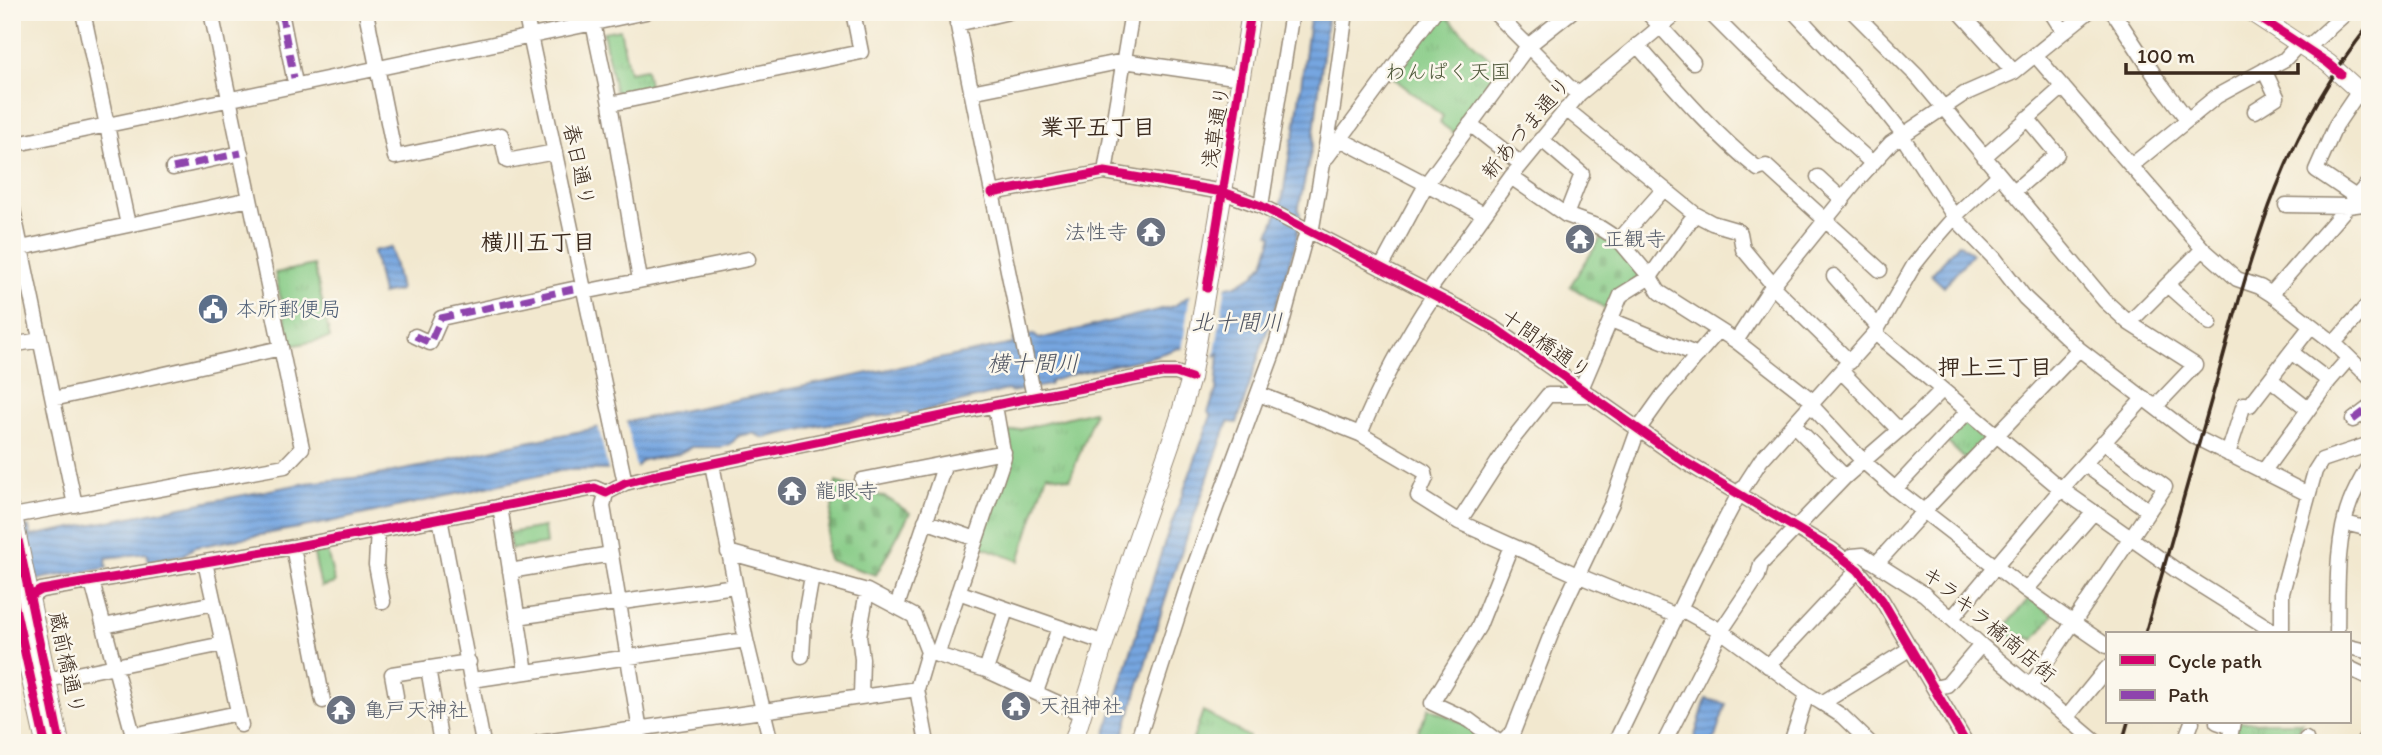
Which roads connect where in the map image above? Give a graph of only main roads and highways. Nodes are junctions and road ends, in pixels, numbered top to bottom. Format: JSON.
{"nodes":[{"id":1,"x":1251,"y":12,"type":"edge"},
{"id":2,"x":2251,"y":12,"type":"edge"},
{"id":3,"x":2366,"y":95,"type":"edge"},
{"id":4,"x":13,"y":516,"type":"edge"},
{"id":5,"x":19,"y":599,"type":"edge"},
{"id":6,"x":45,"y":743,"type":"edge"},
{"id":7,"x":60,"y":743,"type":"edge"},
{"id":8,"x":1073,"y":743,"type":"edge"}],
"edges":[{"from":1,"to":8,"type":"main road","name":"浅草通り"},
{"from":2,"to":3,"type":"main road"},
{"from":4,"to":5,"type":"main road","name":"蔵前橋通り"},
{"from":5,"to":6,"type":"main road","name":"蔵前橋通り"},
{"from":5,"to":7,"type":"main road","name":"蔵前橋通り"}]}
